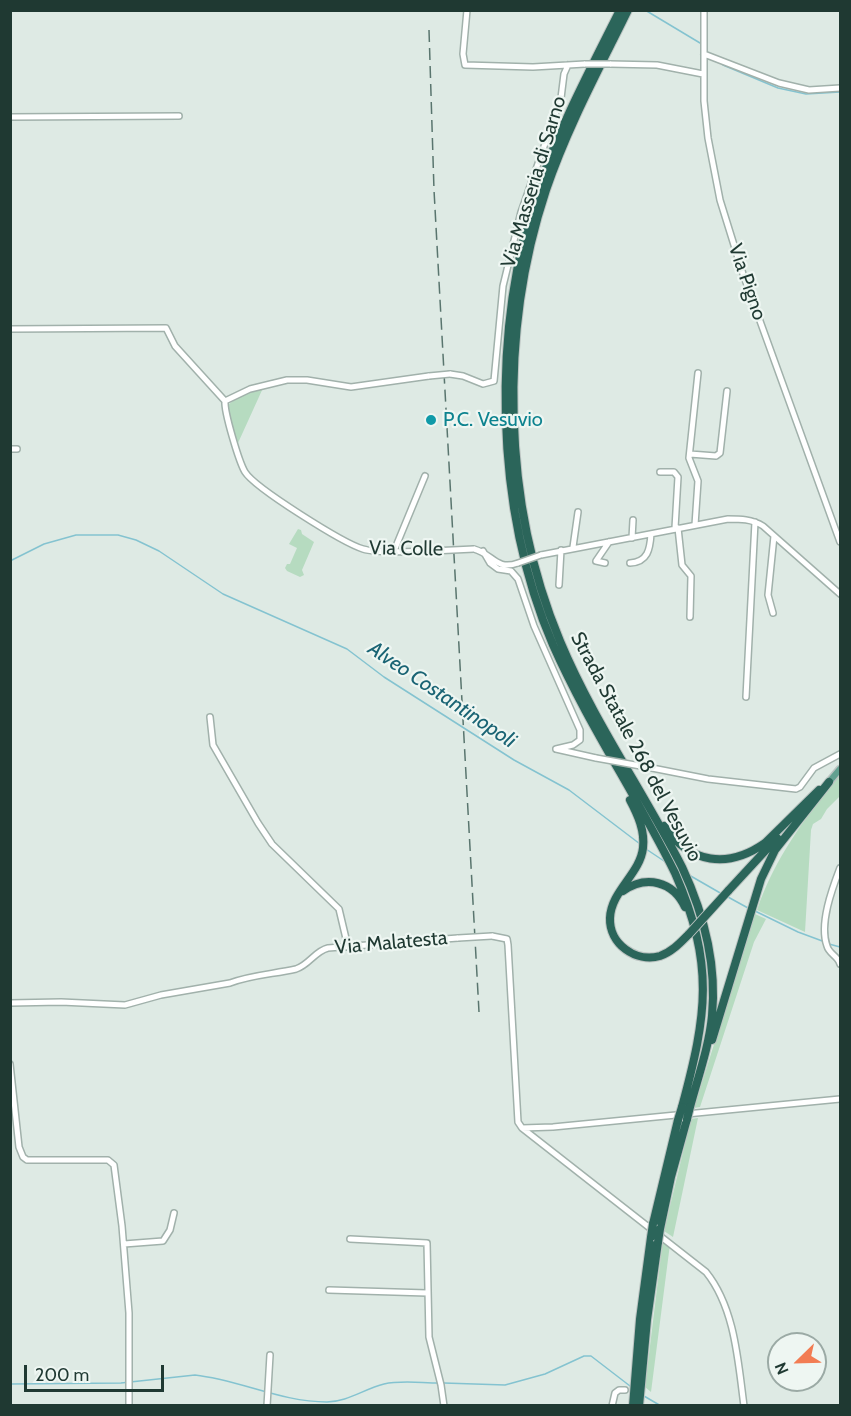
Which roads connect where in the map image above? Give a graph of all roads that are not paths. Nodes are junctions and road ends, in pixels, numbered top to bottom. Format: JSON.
{"nodes":[{"id":1,"x":467,"y":10,"type":"edge"},
{"id":2,"x":620,"y":10,"type":"edge"},
{"id":3,"x":628,"y":10,"type":"edge"},
{"id":4,"x":705,"y":10,"type":"edge"},
{"id":5,"x":704,"y":54,"type":"junction"},
{"id":6,"x":567,"y":65,"type":"junction"},
{"id":7,"x":704,"y":74,"type":"junction"},
{"id":8,"x":840,"y":88,"type":"edge"},
{"id":9,"x":179,"y":116,"type":"dead end"},
{"id":10,"x":10,"y":117,"type":"edge"},
{"id":11,"x":10,"y":329,"type":"edge"},
{"id":12,"x":698,"y":373,"type":"dead end"},
{"id":13,"x":727,"y":391,"type":"dead end"},
{"id":14,"x":225,"y":402,"type":"junction"},
{"id":15,"x":690,"y":454,"type":"junction"},
{"id":16,"x":660,"y":472,"type":"dead end"},
{"id":17,"x":425,"y":476,"type":"dead end"},
{"id":18,"x":578,"y":512,"type":"dead end"},
{"id":19,"x":633,"y":520,"type":"dead end"},
{"id":20,"x":755,"y":522,"type":"junction"},
{"id":21,"x":694,"y":525,"type":"junction"},
{"id":22,"x":677,"y":528,"type":"junction"},
{"id":23,"x":651,"y":534,"type":"junction"},
{"id":24,"x":774,"y":536,"type":"junction"},
{"id":25,"x":632,"y":538,"type":"junction"},
{"id":26,"x":609,"y":542,"type":"junction"},
{"id":27,"x":840,"y":542,"type":"edge"},
{"id":28,"x":573,"y":547,"type":"junction"},
{"id":29,"x":561,"y":550,"type":"junction"},
{"id":30,"x":394,"y":551,"type":"junction"},
{"id":31,"x":483,"y":551,"type":"junction"},
{"id":32,"x":605,"y":563,"type":"dead end"},
{"id":33,"x":630,"y":563,"type":"dead end"},
{"id":34,"x":559,"y":585,"type":"dead end"},
{"id":35,"x":840,"y":594,"type":"edge"},
{"id":36,"x":773,"y":613,"type":"dead end"},
{"id":37,"x":690,"y":617,"type":"dead end"},
{"id":38,"x":746,"y":697,"type":"dead end"},
{"id":39,"x":210,"y":717,"type":"dead end"},
{"id":40,"x":611,"y":740,"type":"junction"},
{"id":41,"x":610,"y":754,"type":"junction"},
{"id":42,"x":840,"y":754,"type":"edge"},
{"id":43,"x":840,"y":769,"type":"edge"},
{"id":44,"x":829,"y":782,"type":"junction"},
{"id":45,"x":840,"y":868,"type":"edge"},
{"id":46,"x":619,"y":894,"type":"junction"},
{"id":47,"x":348,"y":947,"type":"junction"},
{"id":48,"x":840,"y":960,"type":"edge"},
{"id":49,"x":704,"y":983,"type":"junction"},
{"id":50,"x":10,"y":1003,"type":"edge"},
{"id":51,"x":10,"y":1064,"type":"edge"},
{"id":52,"x":699,"y":1072,"type":"junction"},
{"id":53,"x":840,"y":1099,"type":"edge"},
{"id":54,"x":686,"y":1107,"type":"junction"},
{"id":55,"x":522,"y":1128,"type":"junction"},
{"id":56,"x":174,"y":1213,"type":"dead end"},
{"id":57,"x":350,"y":1239,"type":"dead end"},
{"id":58,"x":124,"y":1244,"type":"junction"},
{"id":59,"x":329,"y":1290,"type":"dead end"},
{"id":60,"x":427,"y":1293,"type":"junction"},
{"id":61,"x":270,"y":1355,"type":"dead end"},
{"id":62,"x":625,"y":1390,"type":"dead end"},
{"id":63,"x":636,"y":1404,"type":"edge"},
{"id":64,"x":129,"y":1406,"type":"edge"},
{"id":65,"x":267,"y":1406,"type":"edge"},
{"id":66,"x":444,"y":1406,"type":"edge"},
{"id":67,"x":612,"y":1406,"type":"edge"},
{"id":68,"x":744,"y":1406,"type":"edge"}],
"edges":[{"from":1,"to":6,"type":"street"},
{"from":2,"to":41,"type":"highway","name":"Strada Statale 268 del Vesuvio"},
{"from":3,"to":40,"type":"highway","name":"Strada Statale 268 del Vesuvio"},
{"from":4,"to":5,"type":"street","name":"Via Pigno"},
{"from":5,"to":7,"type":"street","name":"Via Pigno"},
{"from":5,"to":8,"type":"street"},
{"from":6,"to":7,"type":"street","bridge":true},
{"from":6,"to":14,"type":"street","name":"Via Masseria di Sarno","bridge":true},
{"from":7,"to":27,"type":"street","name":"Via Pigno"},
{"from":9,"to":10,"type":"street"},
{"from":11,"to":14,"type":"street"},
{"from":12,"to":15,"type":"street"},
{"from":13,"to":15,"type":"street"},
{"from":14,"to":30,"type":"street","name":"Via Colle"},
{"from":15,"to":21,"type":"street"},
{"from":16,"to":22,"type":"street"},
{"from":17,"to":30,"type":"street"},
{"from":18,"to":28,"type":"street"},
{"from":19,"to":25,"type":"street"},
{"from":20,"to":21,"type":"street","name":"Via Colle"},
{"from":20,"to":24,"type":"street"},
{"from":20,"to":38,"type":"street"},
{"from":21,"to":22,"type":"street","name":"Via Colle"},
{"from":22,"to":23,"type":"street","name":"Via Colle"},
{"from":22,"to":37,"type":"street"},
{"from":23,"to":25,"type":"street","name":"Via Colle"},
{"from":23,"to":33,"type":"street"},
{"from":24,"to":35,"type":"street"},
{"from":24,"to":36,"type":"street"},
{"from":25,"to":26,"type":"street","name":"Via Colle"},
{"from":26,"to":28,"type":"street","name":"Via Colle"},
{"from":26,"to":32,"type":"street"},
{"from":28,"to":29,"type":"street","name":"Via Colle"},
{"from":29,"to":31,"type":"street","name":"Via Colle","bridge":true},
{"from":29,"to":34,"type":"street"},
{"from":30,"to":31,"type":"street","name":"Via Colle","bridge":true},
{"from":31,"to":42,"type":"street","bridge":true},
{"from":39,"to":47,"type":"street"},
{"from":40,"to":44,"type":"highway"},
{"from":40,"to":52,"type":"highway","name":"Strada Statale 268 del Vesuvio"},
{"from":41,"to":46,"type":"highway"},
{"from":41,"to":49,"type":"highway","name":"Strada Statale 268 del Vesuvio"},
{"from":43,"to":44,"type":"main road"},
{"from":44,"to":46,"type":"highway","bridge":true},
{"from":44,"to":52,"type":"highway"},
{"from":45,"to":48,"type":"street"},
{"from":46,"to":49,"type":"highway"},
{"from":47,"to":50,"type":"street","name":"Via Malatesta"},
{"from":47,"to":55,"type":"street","name":"Via Malatesta","bridge":true},
{"from":49,"to":54,"type":"highway","name":"Strada Statale 268 del Vesuvio"},
{"from":51,"to":58,"type":"street"},
{"from":52,"to":54,"type":"highway","name":"Strada Statale 268 del Vesuvio"},
{"from":53,"to":55,"type":"street"},
{"from":54,"to":63,"type":"highway","name":"Strada Statale 268 del Vesuvio","bridge":true},
{"from":55,"to":68,"type":"street"},
{"from":56,"to":58,"type":"street"},
{"from":57,"to":60,"type":"street"},
{"from":58,"to":64,"type":"street"},
{"from":59,"to":60,"type":"street"},
{"from":60,"to":66,"type":"street"},
{"from":61,"to":65,"type":"street"},
{"from":62,"to":67,"type":"street"}]}
